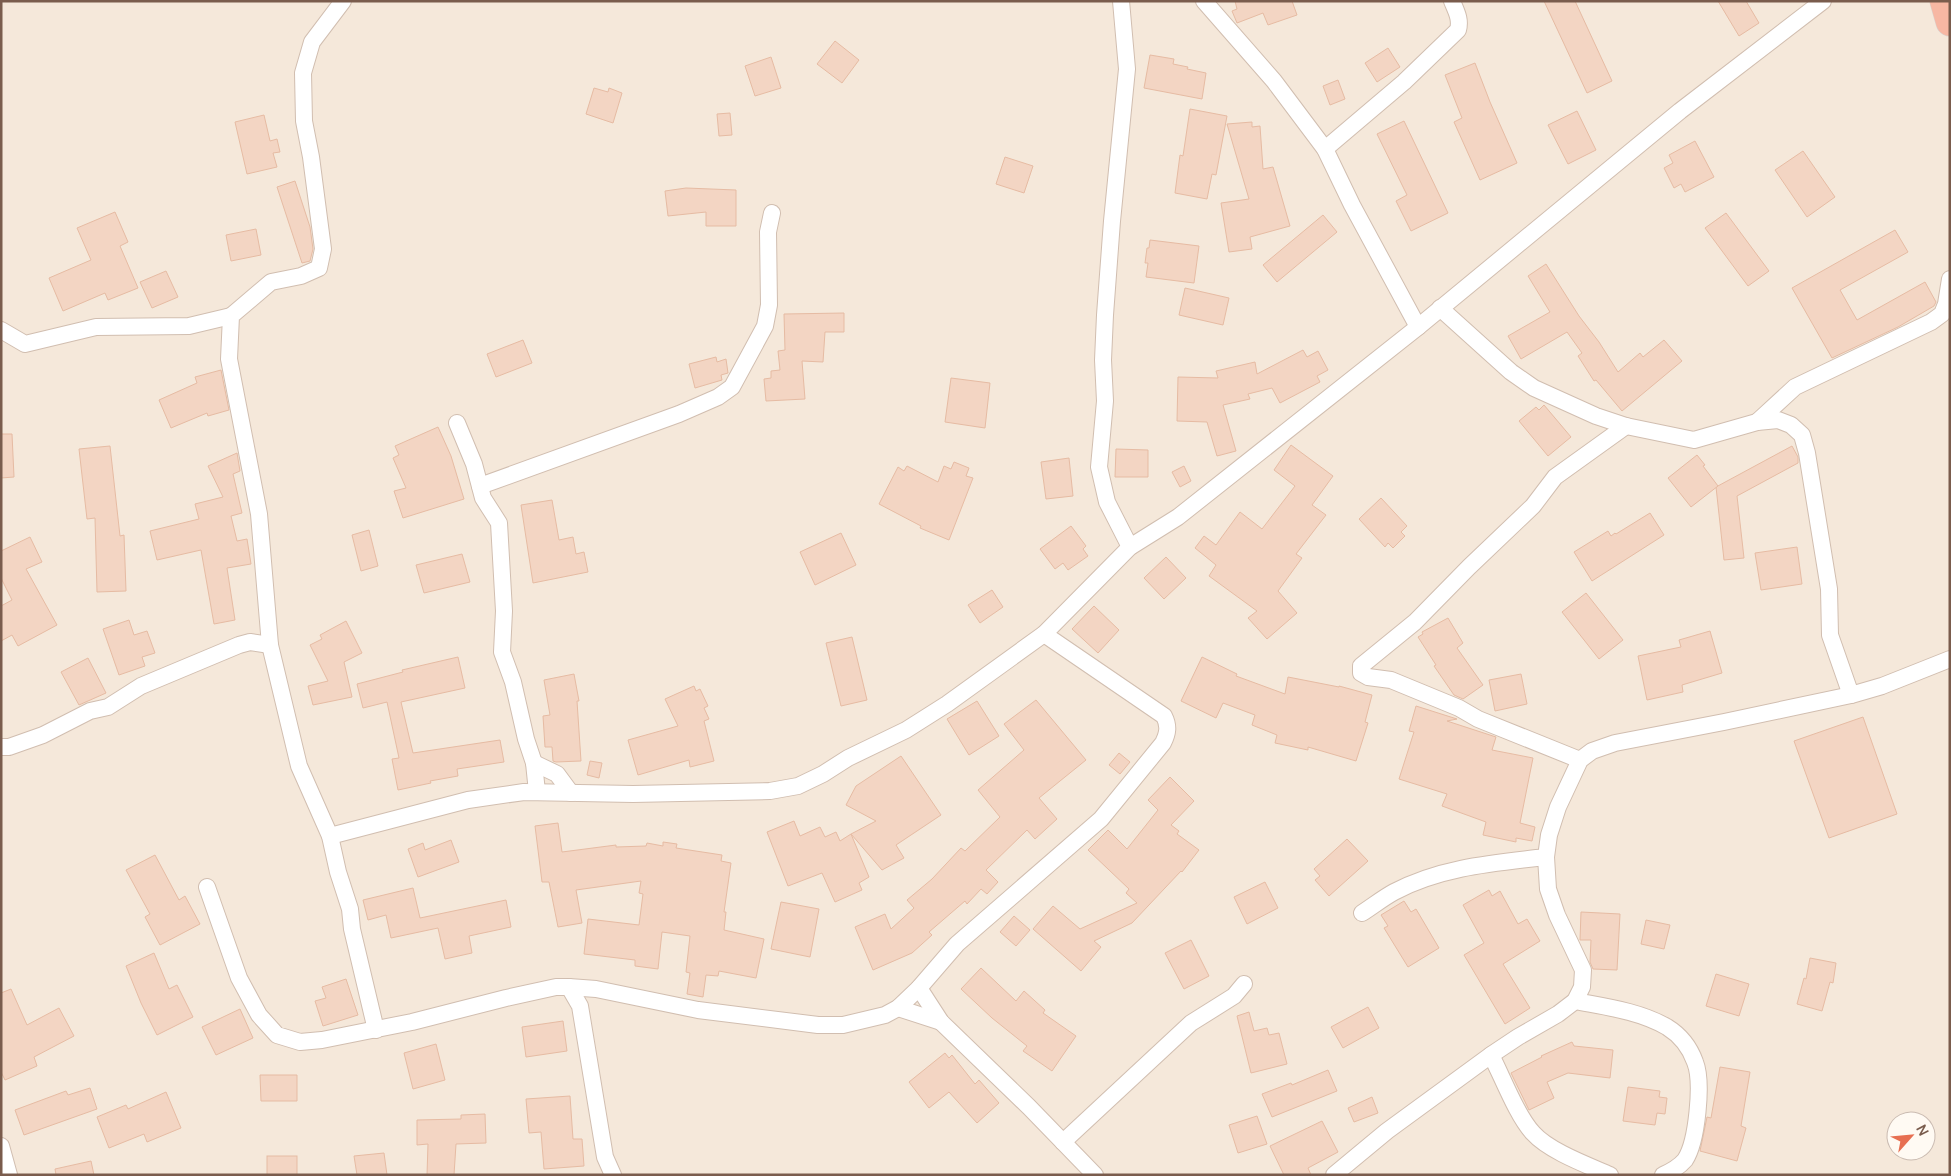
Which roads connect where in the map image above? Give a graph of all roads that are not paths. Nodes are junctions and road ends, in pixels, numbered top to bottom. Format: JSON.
{"nodes":[{"id":1,"x":343,"y":1,"type":"edge"},
{"id":2,"x":1120,"y":1,"type":"edge"},
{"id":3,"x":1204,"y":1,"type":"edge"},
{"id":4,"x":1452,"y":1,"type":"edge"},
{"id":5,"x":1823,"y":1,"type":"edge"},
{"id":6,"x":1944,"y":1,"type":"edge"},
{"id":7,"x":1950,"y":22,"type":"edge"},
{"id":8,"x":1325,"y":149,"type":"junction"},
{"id":9,"x":772,"y":213,"type":"dead end"},
{"id":10,"x":1950,"y":279,"type":"edge"},
{"id":11,"x":1440,"y":308,"type":"junction"},
{"id":12,"x":231,"y":316,"type":"junction"},
{"id":13,"x":1418,"y":327,"type":"junction"},
{"id":14,"x":1,"y":330,"type":"edge"},
{"id":15,"x":1757,"y":422,"type":"junction"},
{"id":16,"x":457,"y":424,"type":"dead end"},
{"id":17,"x":1626,"y":426,"type":"junction"},
{"id":18,"x":480,"y":486,"type":"junction"},
{"id":19,"x":1130,"y":547,"type":"junction"},
{"id":20,"x":1044,"y":634,"type":"junction"},
{"id":21,"x":270,"y":646,"type":"junction"},
{"id":22,"x":1950,"y":659,"type":"edge"},
{"id":23,"x":1851,"y":695,"type":"junction"},
{"id":24,"x":1,"y":747,"type":"edge"},
{"id":25,"x":1580,"y":760,"type":"junction"},
{"id":26,"x":534,"y":763,"type":"junction"},
{"id":27,"x":537,"y":792,"type":"junction"},
{"id":28,"x":571,"y":793,"type":"junction"},
{"id":29,"x":330,"y":836,"type":"junction"},
{"id":30,"x":1546,"y":857,"type":"junction"},
{"id":31,"x":206,"y":887,"type":"dead end"},
{"id":32,"x":1362,"y":913,"type":"dead end"},
{"id":33,"x":1244,"y":984,"type":"dead end"},
{"id":34,"x":569,"y":987,"type":"junction"},
{"id":35,"x":919,"y":988,"type":"junction"},
{"id":36,"x":596,"y":989,"type":"junction"},
{"id":37,"x":1575,"y":1002,"type":"junction"},
{"id":38,"x":580,"y":1006,"type":"junction"},
{"id":39,"x":898,"y":1008,"type":"junction"},
{"id":40,"x":941,"y":1022,"type":"junction"},
{"id":41,"x":376,"y":1030,"type":"junction"},
{"id":42,"x":1491,"y":1055,"type":"junction"},
{"id":43,"x":1063,"y":1142,"type":"junction"},
{"id":44,"x":1,"y":1146,"type":"edge"},
{"id":45,"x":9,"y":1175,"type":"edge"},
{"id":46,"x":612,"y":1175,"type":"edge"},
{"id":47,"x":1095,"y":1175,"type":"edge"},
{"id":48,"x":1334,"y":1175,"type":"edge"},
{"id":49,"x":1610,"y":1175,"type":"edge"},
{"id":50,"x":1664,"y":1175,"type":"edge"}],
"edges":[{"from":1,"to":12,"type":"street"},
{"from":2,"to":19,"type":"street"},
{"from":3,"to":8,"type":"street"},
{"from":4,"to":8,"type":"street"},
{"from":5,"to":11,"type":"street"},
{"from":6,"to":7,"type":"highway"},
{"from":8,"to":13,"type":"street"},
{"from":9,"to":18,"type":"street"},
{"from":10,"to":15,"type":"street"},
{"from":11,"to":13,"type":"street"},
{"from":11,"to":17,"type":"street"},
{"from":12,"to":14,"type":"street"},
{"from":12,"to":21,"type":"street"},
{"from":13,"to":19,"type":"street"},
{"from":15,"to":17,"type":"street"},
{"from":15,"to":23,"type":"street"},
{"from":16,"to":18,"type":"street"},
{"from":17,"to":25,"type":"street"},
{"from":18,"to":26,"type":"street"},
{"from":19,"to":20,"type":"street"},
{"from":20,"to":28,"type":"street"},
{"from":20,"to":35,"type":"street"},
{"from":21,"to":24,"type":"street"},
{"from":21,"to":29,"type":"street"},
{"from":22,"to":23,"type":"street"},
{"from":23,"to":25,"type":"street"},
{"from":25,"to":30,"type":"street"},
{"from":26,"to":27,"type":"street"},
{"from":26,"to":28,"type":"street"},
{"from":27,"to":28,"type":"street"},
{"from":27,"to":29,"type":"street"},
{"from":29,"to":41,"type":"street"},
{"from":30,"to":32,"type":"street"},
{"from":30,"to":37,"type":"street"},
{"from":31,"to":41,"type":"street"},
{"from":33,"to":43,"type":"street"},
{"from":34,"to":36,"type":"street"},
{"from":34,"to":38,"type":"street"},
{"from":34,"to":41,"type":"street"},
{"from":35,"to":39,"type":"street"},
{"from":35,"to":40,"type":"street"},
{"from":36,"to":38,"type":"street"},
{"from":36,"to":39,"type":"street"},
{"from":37,"to":42,"type":"street"},
{"from":37,"to":50,"type":"street"},
{"from":38,"to":46,"type":"street"},
{"from":39,"to":40,"type":"street"},
{"from":40,"to":43,"type":"street"},
{"from":42,"to":48,"type":"street"},
{"from":42,"to":49,"type":"street"},
{"from":43,"to":47,"type":"street"},
{"from":44,"to":45,"type":"street"}]}
